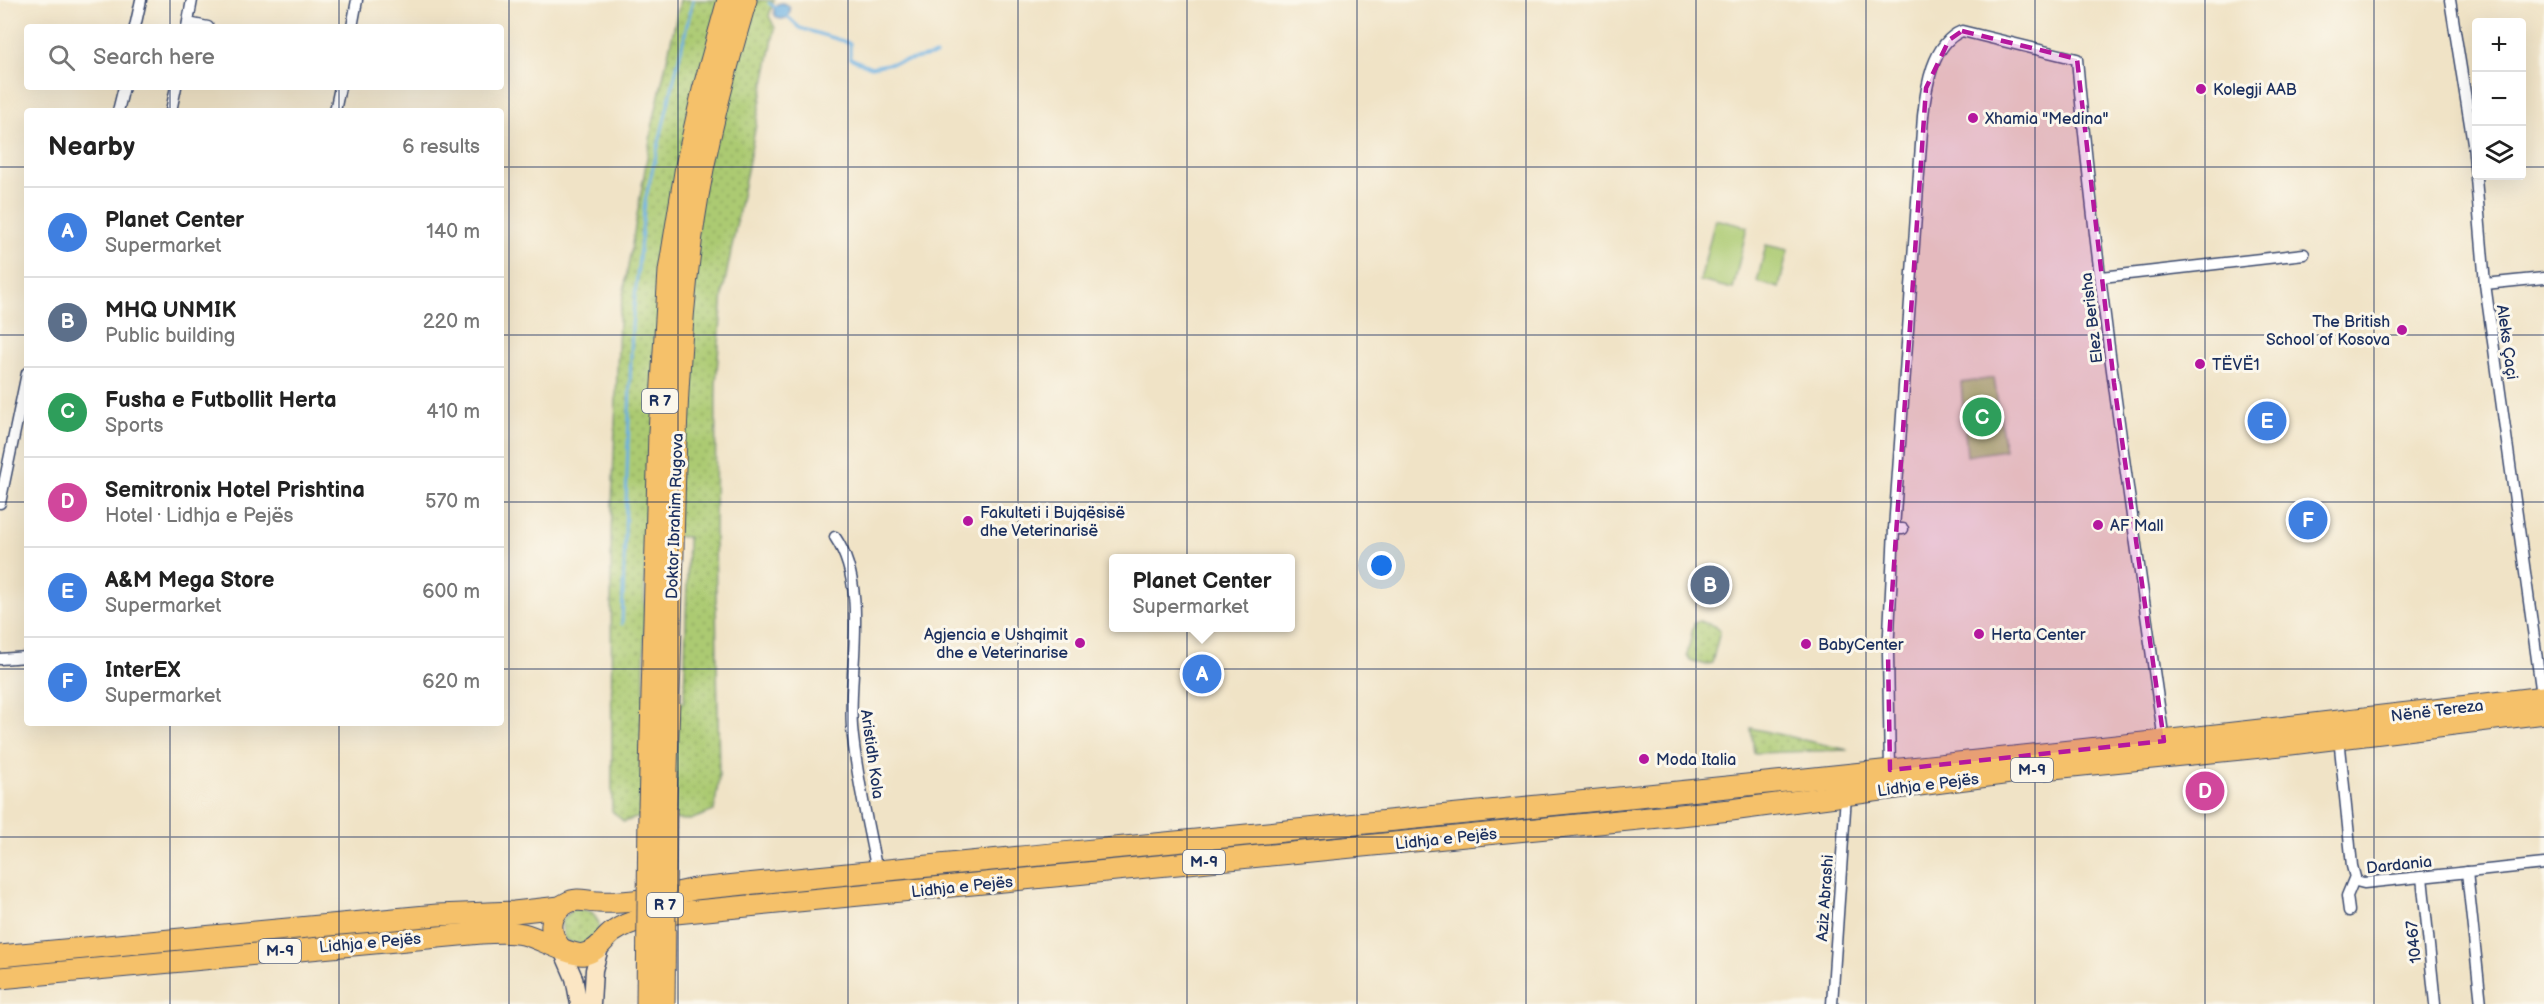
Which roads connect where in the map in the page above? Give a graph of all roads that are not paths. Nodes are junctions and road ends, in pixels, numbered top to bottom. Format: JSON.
{"nodes":[{"id":1,"x":141,"y":0,"type":"edge"},
{"id":2,"x":192,"y":0,"type":"edge"},
{"id":3,"x":357,"y":0,"type":"edge"},
{"id":4,"x":728,"y":0,"type":"edge"},
{"id":5,"x":746,"y":0,"type":"edge"},
{"id":6,"x":2450,"y":0,"type":"edge"},
{"id":7,"x":136,"y":24,"type":"edge"},
{"id":8,"x":188,"y":24,"type":"edge"},
{"id":9,"x":353,"y":24,"type":"edge"},
{"id":10,"x":123,"y":90,"type":"edge"},
{"id":11,"x":175,"y":90,"type":"edge"},
{"id":12,"x":339,"y":90,"type":"edge"},
{"id":13,"x":119,"y":108,"type":"edge"},
{"id":14,"x":172,"y":108,"type":"edge"},
{"id":15,"x":336,"y":108,"type":"edge"},
{"id":16,"x":2304,"y":254,"type":"dead end"},
{"id":17,"x":2102,"y":276,"type":"junction"},
{"id":18,"x":2544,"y":278,"type":"edge"},
{"id":19,"x":2485,"y":284,"type":"junction"},
{"id":20,"x":24,"y":387,"type":"edge"},
{"id":21,"x":0,"y":503,"type":"edge"},
{"id":22,"x":835,"y":537,"type":"dead end"},
{"id":23,"x":24,"y":657,"type":"edge"},
{"id":24,"x":0,"y":659,"type":"edge"},
{"id":25,"x":2543,"y":691,"type":"edge"},
{"id":26,"x":2349,"y":711,"type":"joint"},
{"id":27,"x":2544,"y":713,"type":"edge"},
{"id":28,"x":2544,"y":721,"type":"edge"},
{"id":29,"x":2473,"y":726,"type":"junction"},
{"id":30,"x":2334,"y":739,"type":"junction"},
{"id":31,"x":2168,"y":740,"type":"junction"},
{"id":32,"x":1890,"y":770,"type":"junction"},
{"id":33,"x":1846,"y":795,"type":"junction"},
{"id":34,"x":658,"y":808,"type":"junction"},
{"id":35,"x":2544,"y":864,"type":"edge"},
{"id":36,"x":877,"y":872,"type":"junction"},
{"id":37,"x":2467,"y":872,"type":"junction"},
{"id":38,"x":2422,"y":877,"type":"junction"},
{"id":39,"x":2354,"y":879,"type":"junction"},
{"id":40,"x":695,"y":890,"type":"junction"},
{"id":41,"x":591,"y":902,"type":"junction"},
{"id":42,"x":560,"y":907,"type":"junction"},
{"id":43,"x":2349,"y":911,"type":"dead end"},
{"id":44,"x":437,"y":915,"type":"junction"},
{"id":45,"x":603,"y":941,"type":"junction"},
{"id":46,"x":560,"y":947,"type":"junction"},
{"id":47,"x":0,"y":956,"type":"edge"},
{"id":48,"x":0,"y":978,"type":"edge"},
{"id":49,"x":579,"y":1004,"type":"edge"},
{"id":50,"x":592,"y":1004,"type":"edge"},
{"id":51,"x":647,"y":1004,"type":"edge"},
{"id":52,"x":664,"y":1004,"type":"edge"},
{"id":53,"x":1832,"y":1004,"type":"edge"},
{"id":54,"x":2435,"y":1004,"type":"edge"},
{"id":55,"x":2481,"y":1004,"type":"edge"}],
"edges":[{"from":1,"to":7,"type":"street"},
{"from":2,"to":8,"type":"street"},
{"from":3,"to":9,"type":"street"},
{"from":4,"to":34,"type":"highway","name":"Doktor Ibrahim Rugova","number":"R 7"},
{"from":5,"to":34,"type":"highway","name":"Doktor Ibrahim Rugova","number":"R 7"},
{"from":6,"to":19,"type":"street","name":"Aleks Çaçi"},
{"from":10,"to":13,"type":"street"},
{"from":11,"to":14,"type":"street"},
{"from":12,"to":15,"type":"street"},
{"from":16,"to":17,"type":"street"},
{"from":17,"to":31,"type":"street","name":"Elez Berisha"},
{"from":17,"to":32,"type":"street","name":"Elez Berisha"},
{"from":18,"to":19,"type":"street"},
{"from":19,"to":25,"type":"street","name":"Aleks Çaçi"},
{"from":20,"to":21,"type":"street"},
{"from":22,"to":36,"type":"street","name":"Aristidh Kola"},
{"from":23,"to":24,"type":"street"},
{"from":25,"to":26,"type":"street","name":"Nënë Tereza"},
{"from":25,"to":30,"type":"highway","name":"Nënë Tereza","number":"M-9"},
{"from":26,"to":31,"type":"street","name":"Lidhja e Pejës"},
{"from":27,"to":29,"type":"highway","name":"Nënë Tereza","number":"M-9"},
{"from":28,"to":29,"type":"street","name":"Nënë Tereza"},
{"from":29,"to":30,"type":"highway","name":"Nënë Tereza","number":"M-9"},
{"from":30,"to":31,"type":"highway","name":"Lidhja e Pejës","number":"M-9"},
{"from":30,"to":33,"type":"highway","name":"Lidhja e Pejës","number":"M-9"},
{"from":30,"to":39,"type":"street","name":"Dardania"},
{"from":31,"to":32,"type":"highway","name":"Lidhja e Pejës","number":"M-9"},
{"from":32,"to":36,"type":"highway","name":"Lidhja e Pejës","number":"M-9"},
{"from":33,"to":45,"type":"highway","name":"Lidhja e Pejës","number":"M-9"},
{"from":33,"to":53,"type":"street","name":"Aziz Abrashi"},
{"from":34,"to":51,"type":"highway","name":"Doktor Ibrahim Rugova","number":"R 7","bridge":true},
{"from":34,"to":52,"type":"highway","name":"Doktor Ibrahim Rugova","number":"R 7","bridge":true},
{"from":35,"to":37,"type":"street","name":"Dardania"},
{"from":36,"to":40,"type":"highway","name":"Lidhja e Pejës","number":"M-9"},
{"from":37,"to":38,"type":"street","name":"Dardania"},
{"from":37,"to":55,"type":"street"},
{"from":38,"to":39,"type":"street","name":"Dardania"},
{"from":38,"to":54,"type":"street","name":"10467"},
{"from":39,"to":43,"type":"street"},
{"from":40,"to":41,"type":"highway","name":"Lidhja e Pejës","number":"M-9"},
{"from":40,"to":44,"type":"highway"},
{"from":41,"to":42,"type":"highway","name":"Lidhja e Pejës"},
{"from":41,"to":45,"type":"highway"},
{"from":42,"to":44,"type":"highway","name":"Lidhja e Pejës","number":"M-9"},
{"from":42,"to":46,"type":"highway"},
{"from":44,"to":47,"type":"highway","name":"Lidhja e Pejës","number":"M-9"},
{"from":45,"to":46,"type":"highway","name":"Lidhja e Pejës"},
{"from":45,"to":50,"type":"street"},
{"from":46,"to":48,"type":"highway","name":"Lidhja e Pejës","number":"M-9"},
{"from":46,"to":49,"type":"street"}]}
